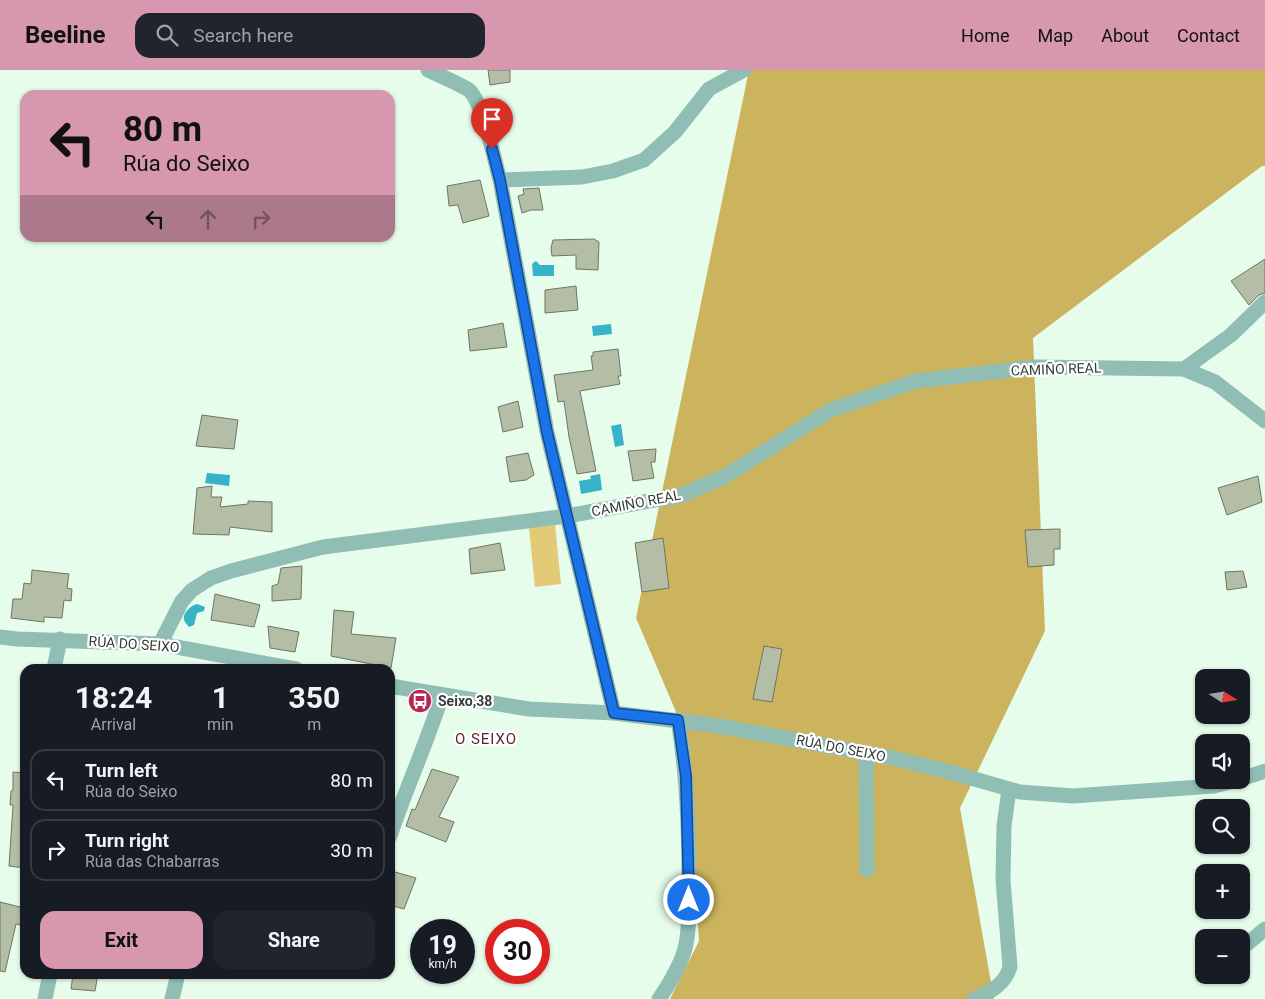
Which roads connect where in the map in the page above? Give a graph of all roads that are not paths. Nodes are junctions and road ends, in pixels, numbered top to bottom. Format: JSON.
{"nodes":[{"id":1,"x":428,"y":70,"type":"edge"},
{"id":2,"x":744,"y":70,"type":"edge"},
{"id":3,"x":500,"y":180,"type":"junction"},
{"id":4,"x":1265,"y":302,"type":"edge"},
{"id":5,"x":1184,"y":369,"type":"junction"},
{"id":6,"x":1265,"y":421,"type":"edge"},
{"id":7,"x":566,"y":516,"type":"junction"},
{"id":8,"x":0,"y":637,"type":"edge"},
{"id":9,"x":60,"y":639,"type":"junction"},
{"id":10,"x":160,"y":644,"type":"junction"},
{"id":11,"x":55,"y":664,"type":"edge"},
{"id":12,"x":269,"y":664,"type":"edge"},
{"id":13,"x":395,"y":687,"type":"edge"},
{"id":14,"x":442,"y":695,"type":"junction"},
{"id":15,"x":614,"y":713,"type":"junction"},
{"id":16,"x":678,"y":720,"type":"junction"},
{"id":17,"x":866,"y":752,"type":"junction"},
{"id":18,"x":1265,"y":771,"type":"edge"},
{"id":19,"x":1250,"y":776,"type":"edge"},
{"id":20,"x":1195,"y":787,"type":"edge"},
{"id":21,"x":1009,"y":789,"type":"junction"},
{"id":22,"x":395,"y":821,"type":"edge"},
{"id":23,"x":866,"y":870,"type":"dead end"},
{"id":24,"x":1265,"y":928,"type":"edge"},
{"id":25,"x":1250,"y":941,"type":"edge"},
{"id":26,"x":49,"y":979,"type":"edge"},
{"id":27,"x":177,"y":979,"type":"edge"},
{"id":28,"x":45,"y":999,"type":"edge"},
{"id":29,"x":172,"y":999,"type":"edge"},
{"id":30,"x":659,"y":999,"type":"edge"},
{"id":31,"x":974,"y":999,"type":"edge"}],
"edges":[{"from":1,"to":3,"type":"street"},
{"from":2,"to":3,"type":"street"},
{"from":3,"to":7,"type":"street"},
{"from":4,"to":5,"type":"street"},
{"from":5,"to":6,"type":"street","name":"CAMIÑO REAL"},
{"from":5,"to":7,"type":"street","name":"CAMIÑO REAL"},
{"from":7,"to":10,"type":"street","name":"CAMIÑO REAL"},
{"from":7,"to":15,"type":"street"},
{"from":8,"to":9,"type":"street","name":"RÚA DO SEIXO"},
{"from":9,"to":10,"type":"street","name":"RÚA DO SEIXO"},
{"from":9,"to":11,"type":"street"},
{"from":10,"to":12,"type":"street","name":"RÚA DO SEIXO"},
{"from":13,"to":14,"type":"street","name":"RÚA DO SEIXO"},
{"from":14,"to":15,"type":"street","name":"RÚA DO SEIXO"},
{"from":14,"to":22,"type":"street"},
{"from":15,"to":16,"type":"street","name":"RÚA DO SEIXO"},
{"from":16,"to":17,"type":"street","name":"RÚA DO SEIXO"},
{"from":16,"to":30,"type":"street"},
{"from":17,"to":21,"type":"street","name":"RÚA DO SEIXO"},
{"from":17,"to":23,"type":"street"},
{"from":18,"to":19,"type":"street"},
{"from":20,"to":21,"type":"street","name":"RÚA DO SEIXO"},
{"from":21,"to":31,"type":"street"},
{"from":24,"to":25,"type":"street"},
{"from":26,"to":28,"type":"street"},
{"from":27,"to":29,"type":"street"}]}
